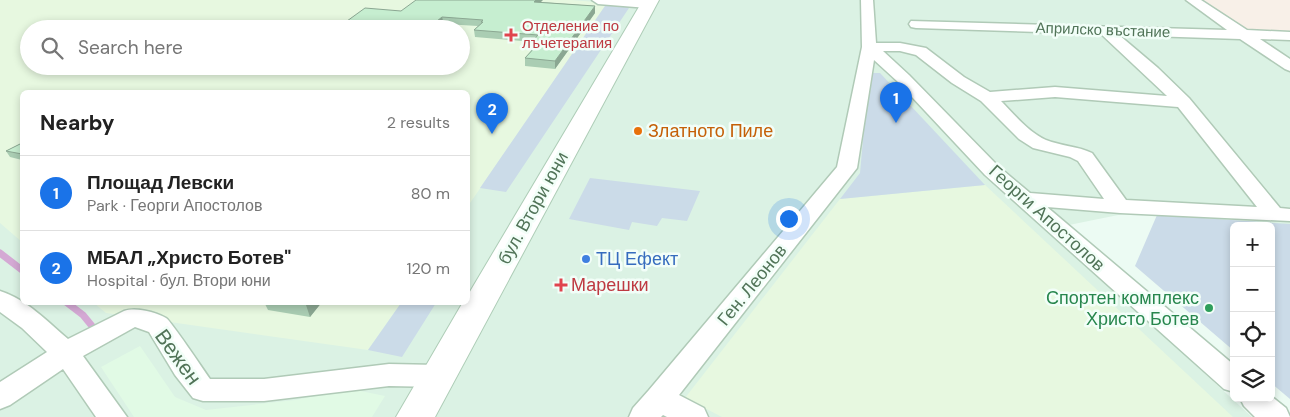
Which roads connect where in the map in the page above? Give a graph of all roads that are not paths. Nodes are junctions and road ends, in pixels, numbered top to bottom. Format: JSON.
{"nodes":[{"id":1,"x":598,"y":0,"type":"edge"},
{"id":2,"x":866,"y":0,"type":"edge"},
{"id":3,"x":1192,"y":0,"type":"edge"},
{"id":4,"x":650,"y":2,"type":"edge"},
{"id":5,"x":916,"y":24,"type":"dead end"},
{"id":6,"x":1106,"y":30,"type":"junction"},
{"id":7,"x":1244,"y":34,"type":"junction"},
{"id":8,"x":1290,"y":36,"type":"edge"},
{"id":9,"x":869,"y":47,"type":"junction"},
{"id":10,"x":1290,"y":66,"type":"edge"},
{"id":11,"x":988,"y":97,"type":"junction"},
{"id":12,"x":1183,"y":102,"type":"junction"},
{"id":13,"x":1023,"y":198,"type":"junction"},
{"id":14,"x":1120,"y":207,"type":"junction"},
{"id":15,"x":1281,"y":214,"type":"edge"},
{"id":16,"x":0,"y":300,"type":"edge"},
{"id":17,"x":66,"y":353,"type":"junction"},
{"id":18,"x":438,"y":376,"type":"junction"},
{"id":19,"x":1230,"y":378,"type":"edge"},
{"id":20,"x":0,"y":397,"type":"edge"},
{"id":21,"x":1258,"y":402,"type":"edge"},
{"id":22,"x":651,"y":408,"type":"edge"},
{"id":23,"x":112,"y":417,"type":"edge"},
{"id":24,"x":415,"y":417,"type":"edge"},
{"id":25,"x":693,"y":417,"type":"edge"},
{"id":26,"x":1275,"y":417,"type":"edge"}],
"edges":[{"from":1,"to":4,"type":"street"},
{"from":2,"to":9,"type":"street","name":"Ген. Леонов"},
{"from":3,"to":7,"type":"street"},
{"from":4,"to":18,"type":"street","name":"бул. Втори юни"},
{"from":5,"to":6,"type":"street","name":"Априлско въстание"},
{"from":6,"to":7,"type":"street","name":"Априлско въстание"},
{"from":6,"to":12,"type":"street"},
{"from":7,"to":8,"type":"street","name":"Априлско въстание"},
{"from":7,"to":10,"type":"street"},
{"from":9,"to":11,"type":"street"},
{"from":9,"to":13,"type":"street","name":"Георги Апостолов"},
{"from":9,"to":22,"type":"street","name":"Ген. Леонов"},
{"from":11,"to":12,"type":"street"},
{"from":11,"to":14,"type":"street"},
{"from":12,"to":15,"type":"street"},
{"from":13,"to":14,"type":"street"},
{"from":13,"to":19,"type":"street","name":"Георги Апостолов"},
{"from":14,"to":15,"type":"street"},
{"from":16,"to":17,"type":"street"},
{"from":17,"to":18,"type":"street","name":"Вежен"},
{"from":17,"to":20,"type":"street","name":"Вежен"},
{"from":17,"to":23,"type":"street"},
{"from":18,"to":24,"type":"street","name":"бул. Втори юни"},
{"from":21,"to":26,"type":"street"},
{"from":22,"to":25,"type":"street"}]}
